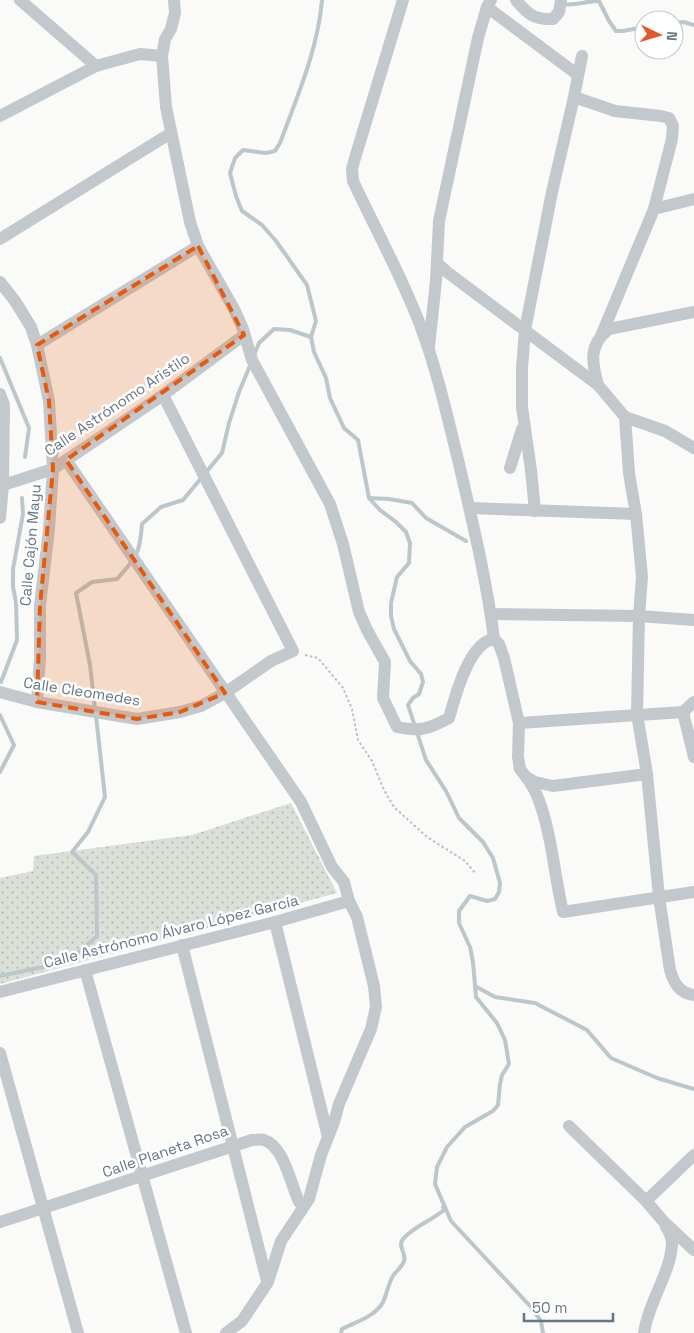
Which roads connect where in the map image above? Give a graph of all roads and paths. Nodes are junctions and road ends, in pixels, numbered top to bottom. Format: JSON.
{"nodes":[{"id":1,"x":20,"y":0,"type":"edge"},
{"id":2,"x":174,"y":0,"type":"edge"},
{"id":3,"x":403,"y":0,"type":"edge"},
{"id":4,"x":506,"y":0,"type":"edge"},
{"id":5,"x":561,"y":0,"type":"edge"},
{"id":6,"x":489,"y":4,"type":"edge"},
{"id":7,"x":520,"y":4,"type":"edge"},
{"id":8,"x":162,"y":56,"type":"junction"},
{"id":9,"x":582,"y":56,"type":"dead end"},
{"id":10,"x":96,"y":66,"type":"junction"},
{"id":11,"x":578,"y":75,"type":"junction"},
{"id":12,"x":574,"y":97,"type":"junction"},
{"id":13,"x":0,"y":116,"type":"edge"},
{"id":14,"x":171,"y":133,"type":"junction"},
{"id":15,"x":694,"y":199,"type":"edge"},
{"id":16,"x":654,"y":209,"type":"junction"},
{"id":17,"x":0,"y":239,"type":"edge"},
{"id":18,"x":198,"y":246,"type":"junction"},
{"id":19,"x":437,"y":263,"type":"junction"},
{"id":20,"x":0,"y":282,"type":"edge"},
{"id":21,"x":460,"y":282,"type":"junction"},
{"id":22,"x":434,"y":296,"type":"junction"},
{"id":23,"x":694,"y":312,"type":"edge"},
{"id":24,"x":525,"y":330,"type":"junction"},
{"id":25,"x":244,"y":335,"type":"junction"},
{"id":26,"x":601,"y":336,"type":"junction"},
{"id":27,"x":37,"y":345,"type":"junction"},
{"id":28,"x":429,"y":354,"type":"junction"},
{"id":29,"x":598,"y":386,"type":"junction"},
{"id":30,"x":0,"y":394,"type":"edge"},
{"id":31,"x":163,"y":395,"type":"junction"},
{"id":32,"x":625,"y":417,"type":"junction"},
{"id":33,"x":524,"y":424,"type":"junction"},
{"id":34,"x":694,"y":448,"type":"edge"},
{"id":35,"x":66,"y":460,"type":"junction"},
{"id":36,"x":510,"y":468,"type":"dead end"},
{"id":37,"x":53,"y":469,"type":"junction"},
{"id":38,"x":2,"y":486,"type":"edge"},
{"id":39,"x":470,"y":508,"type":"junction"},
{"id":40,"x":534,"y":510,"type":"junction"},
{"id":41,"x":636,"y":514,"type":"junction"},
{"id":42,"x":0,"y":518,"type":"edge"},
{"id":43,"x":491,"y":614,"type":"junction"},
{"id":44,"x":639,"y":616,"type":"junction"},
{"id":45,"x":694,"y":620,"type":"edge"},
{"id":46,"x":494,"y":639,"type":"junction"},
{"id":47,"x":293,"y":651,"type":"junction"},
{"id":48,"x":0,"y":692,"type":"edge"},
{"id":49,"x":224,"y":692,"type":"junction"},
{"id":50,"x":37,"y":702,"type":"junction"},
{"id":51,"x":694,"y":702,"type":"edge"},
{"id":52,"x":683,"y":712,"type":"junction"},
{"id":53,"x":637,"y":714,"type":"junction"},
{"id":54,"x":519,"y":723,"type":"junction"},
{"id":55,"x":694,"y":757,"type":"edge"},
{"id":56,"x":646,"y":774,"type":"junction"},
{"id":57,"x":526,"y":777,"type":"junction"},
{"id":58,"x":476,"y":874,"type":"dead end"},
{"id":59,"x":694,"y":892,"type":"edge"},
{"id":60,"x":659,"y":897,"type":"junction"},
{"id":61,"x":350,"y":901,"type":"junction"},
{"id":62,"x":275,"y":922,"type":"junction"},
{"id":63,"x":182,"y":944,"type":"junction"},
{"id":64,"x":85,"y":970,"type":"junction"},
{"id":65,"x":0,"y":992,"type":"edge"},
{"id":66,"x":694,"y":995,"type":"edge"},
{"id":67,"x":0,"y":1053,"type":"edge"},
{"id":68,"x":569,"y":1126,"type":"dead end"},
{"id":69,"x":328,"y":1137,"type":"junction"},
{"id":70,"x":233,"y":1146,"type":"junction"},
{"id":71,"x":694,"y":1155,"type":"edge"},
{"id":72,"x":142,"y":1177,"type":"junction"},
{"id":73,"x":646,"y":1201,"type":"junction"},
{"id":74,"x":305,"y":1204,"type":"junction"},
{"id":75,"x":43,"y":1209,"type":"junction"},
{"id":76,"x":0,"y":1222,"type":"edge"},
{"id":77,"x":664,"y":1222,"type":"junction"},
{"id":78,"x":694,"y":1250,"type":"edge"},
{"id":79,"x":268,"y":1282,"type":"junction"},
{"id":80,"x":645,"y":1330,"type":"edge"},
{"id":81,"x":78,"y":1333,"type":"edge"},
{"id":82,"x":186,"y":1333,"type":"edge"},
{"id":83,"x":226,"y":1333,"type":"edge"}],
"edges":[{"from":1,"to":10,"type":"street"},
{"from":2,"to":8,"type":"street"},
{"from":3,"to":28,"type":"street"},
{"from":4,"to":7,"type":"street"},
{"from":5,"to":7,"type":"street"},
{"from":6,"to":11,"type":"street"},
{"from":6,"to":19,"type":"street"},
{"from":8,"to":10,"type":"street"},
{"from":8,"to":14,"type":"street"},
{"from":9,"to":11,"type":"street"},
{"from":10,"to":13,"type":"street"},
{"from":11,"to":12,"type":"street"},
{"from":12,"to":16,"type":"street"},
{"from":12,"to":24,"type":"street"},
{"from":14,"to":17,"type":"street"},
{"from":14,"to":18,"type":"street"},
{"from":15,"to":16,"type":"street"},
{"from":16,"to":26,"type":"street"},
{"from":18,"to":25,"type":"street"},
{"from":18,"to":27,"type":"street"},
{"from":19,"to":21,"type":"street"},
{"from":19,"to":22,"type":"street"},
{"from":20,"to":27,"type":"street","name":"Calle Cajón Mayu"},
{"from":21,"to":22,"type":"street"},
{"from":21,"to":24,"type":"street"},
{"from":22,"to":28,"type":"street"},
{"from":23,"to":26,"type":"street"},
{"from":24,"to":29,"type":"street"},
{"from":24,"to":33,"type":"street"},
{"from":25,"to":31,"type":"street","name":"Calle Astrónomo Aristilo"},
{"from":25,"to":46,"type":"street"},
{"from":26,"to":29,"type":"street"},
{"from":27,"to":37,"type":"street","name":"Calle Cajón Mayu"},
{"from":28,"to":39,"type":"street"},
{"from":29,"to":32,"type":"street"},
{"from":30,"to":38,"type":"street"},
{"from":31,"to":35,"type":"street","name":"Calle Astrónomo Aristilo"},
{"from":31,"to":47,"type":"street"},
{"from":32,"to":34,"type":"street"},
{"from":32,"to":41,"type":"street"},
{"from":33,"to":36,"type":"street"},
{"from":33,"to":40,"type":"street"},
{"from":35,"to":37,"type":"street","name":"Calle Astrónomo Aristilo"},
{"from":35,"to":49,"type":"street"},
{"from":37,"to":38,"type":"street","name":"Calle Astrónomo Aristilo"},
{"from":37,"to":50,"type":"street","name":"Calle Cajón Mayu"},
{"from":38,"to":42,"type":"street"},
{"from":39,"to":40,"type":"street"},
{"from":39,"to":43,"type":"street"},
{"from":40,"to":41,"type":"street"},
{"from":41,"to":44,"type":"street"},
{"from":43,"to":44,"type":"street"},
{"from":43,"to":46,"type":"street"},
{"from":44,"to":45,"type":"street"},
{"from":44,"to":53,"type":"street"},
{"from":46,"to":54,"type":"street"},
{"from":47,"to":49,"type":"street","name":"Calle Cleomedes"},
{"from":47,"to":58,"type":"path"},
{"from":48,"to":50,"type":"street","name":"Calle Cleomedes"},
{"from":49,"to":50,"type":"street","name":"Calle Cleomedes"},
{"from":49,"to":61,"type":"street"},
{"from":51,"to":52,"type":"street"},
{"from":52,"to":53,"type":"street"},
{"from":52,"to":55,"type":"street"},
{"from":53,"to":54,"type":"street"},
{"from":53,"to":56,"type":"street"},
{"from":54,"to":57,"type":"street"},
{"from":56,"to":57,"type":"street"},
{"from":56,"to":60,"type":"street"},
{"from":57,"to":60,"type":"street"},
{"from":59,"to":60,"type":"street"},
{"from":60,"to":66,"type":"street"},
{"from":61,"to":62,"type":"street","name":"Calle Astrónomo Álvaro López García"},
{"from":61,"to":69,"type":"street"},
{"from":62,"to":63,"type":"street","name":"Calle Astrónomo Álvaro López García"},
{"from":62,"to":69,"type":"street"},
{"from":63,"to":64,"type":"street","name":"Calle Astrónomo Álvaro López García"},
{"from":63,"to":70,"type":"street"},
{"from":64,"to":65,"type":"street","name":"Calle Astrónomo Álvaro López García"},
{"from":64,"to":72,"type":"street"},
{"from":67,"to":75,"type":"street"},
{"from":68,"to":73,"type":"street"},
{"from":69,"to":74,"type":"street"},
{"from":70,"to":72,"type":"street","name":"Calle Planeta Rosa"},
{"from":70,"to":74,"type":"street","name":"Calle Planeta Rosa"},
{"from":70,"to":79,"type":"street"},
{"from":71,"to":73,"type":"street"},
{"from":72,"to":75,"type":"street","name":"Calle Planeta Rosa"},
{"from":72,"to":82,"type":"street"},
{"from":73,"to":77,"type":"street"},
{"from":74,"to":79,"type":"street"},
{"from":75,"to":76,"type":"street","name":"Calle Planeta Rosa"},
{"from":75,"to":81,"type":"street"},
{"from":77,"to":78,"type":"street"},
{"from":77,"to":80,"type":"street"},
{"from":79,"to":83,"type":"street"}]}
